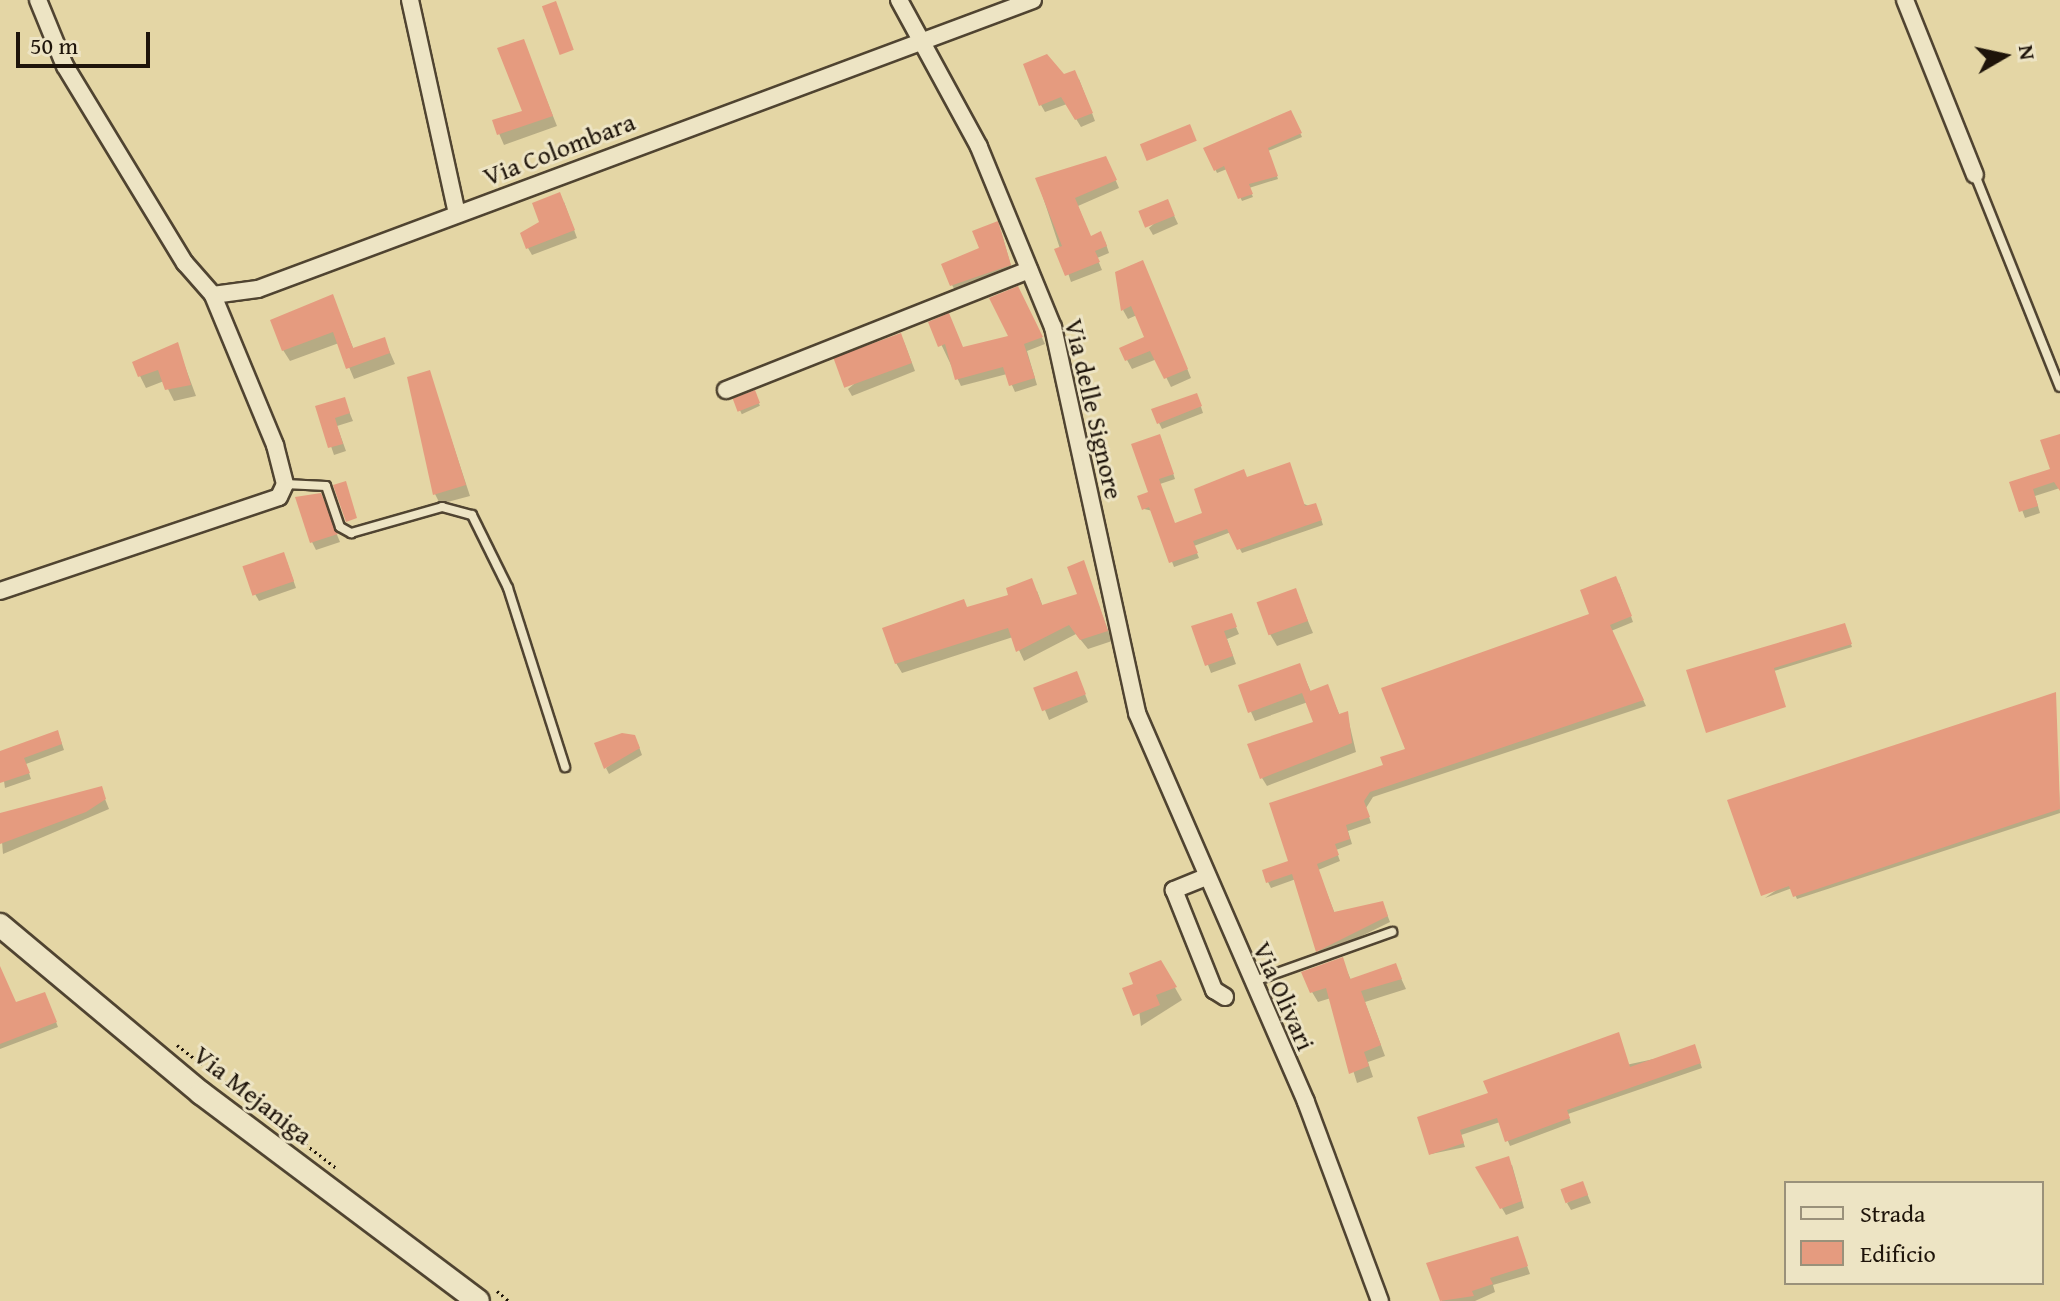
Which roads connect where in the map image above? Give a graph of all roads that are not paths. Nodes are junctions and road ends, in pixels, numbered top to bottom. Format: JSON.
{"nodes":[{"id":1,"x":38,"y":0,"type":"edge"},
{"id":2,"x":410,"y":0,"type":"edge"},
{"id":3,"x":899,"y":0,"type":"edge"},
{"id":4,"x":1033,"y":0,"type":"edge"},
{"id":5,"x":1905,"y":0,"type":"edge"},
{"id":6,"x":922,"y":43,"type":"junction"},
{"id":7,"x":1975,"y":175,"type":"joint"},
{"id":8,"x":457,"y":214,"type":"junction"},
{"id":9,"x":1029,"y":270,"type":"junction"},
{"id":10,"x":213,"y":295,"type":"junction"},
{"id":11,"x":2060,"y":387,"type":"edge"},
{"id":12,"x":726,"y":390,"type":"dead end"},
{"id":13,"x":285,"y":484,"type":"junction"},
{"id":14,"x":0,"y":591,"type":"edge"},
{"id":15,"x":1137,"y":713,"type":"joint"},
{"id":16,"x":565,"y":767,"type":"dead end"},
{"id":17,"x":1206,"y":877,"type":"junction"},
{"id":18,"x":0,"y":925,"type":"edge"},
{"id":19,"x":1392,"y":932,"type":"dead end"},
{"id":20,"x":1251,"y":983,"type":"junction"},
{"id":21,"x":1225,"y":997,"type":"dead end"},
{"id":22,"x":482,"y":1292,"type":"edge"},
{"id":23,"x":1380,"y":1301,"type":"edge"}],
"edges":[{"from":1,"to":10,"type":"street"},
{"from":2,"to":8,"type":"street"},
{"from":3,"to":6,"type":"street","name":"Via delle Signore"},
{"from":4,"to":6,"type":"street","name":"Via Colombara"},
{"from":5,"to":7,"type":"street"},
{"from":6,"to":8,"type":"street","name":"Via Colombara"},
{"from":6,"to":9,"type":"street","name":"Via delle Signore"},
{"from":7,"to":11,"type":"lane"},
{"from":8,"to":10,"type":"street","name":"Via Colombara"},
{"from":9,"to":12,"type":"street"},
{"from":9,"to":15,"type":"street","name":"Via delle Signore"},
{"from":10,"to":13,"type":"street"},
{"from":13,"to":14,"type":"street"},
{"from":13,"to":16,"type":"lane"},
{"from":15,"to":17,"type":"street","name":"Via Olivari"},
{"from":17,"to":20,"type":"street","name":"Via Olivari"},
{"from":17,"to":21,"type":"street"},
{"from":18,"to":22,"type":"main road","name":"Via Mejaniga"},
{"from":19,"to":20,"type":"lane"},
{"from":20,"to":23,"type":"street","name":"Via Olivari"}]}
